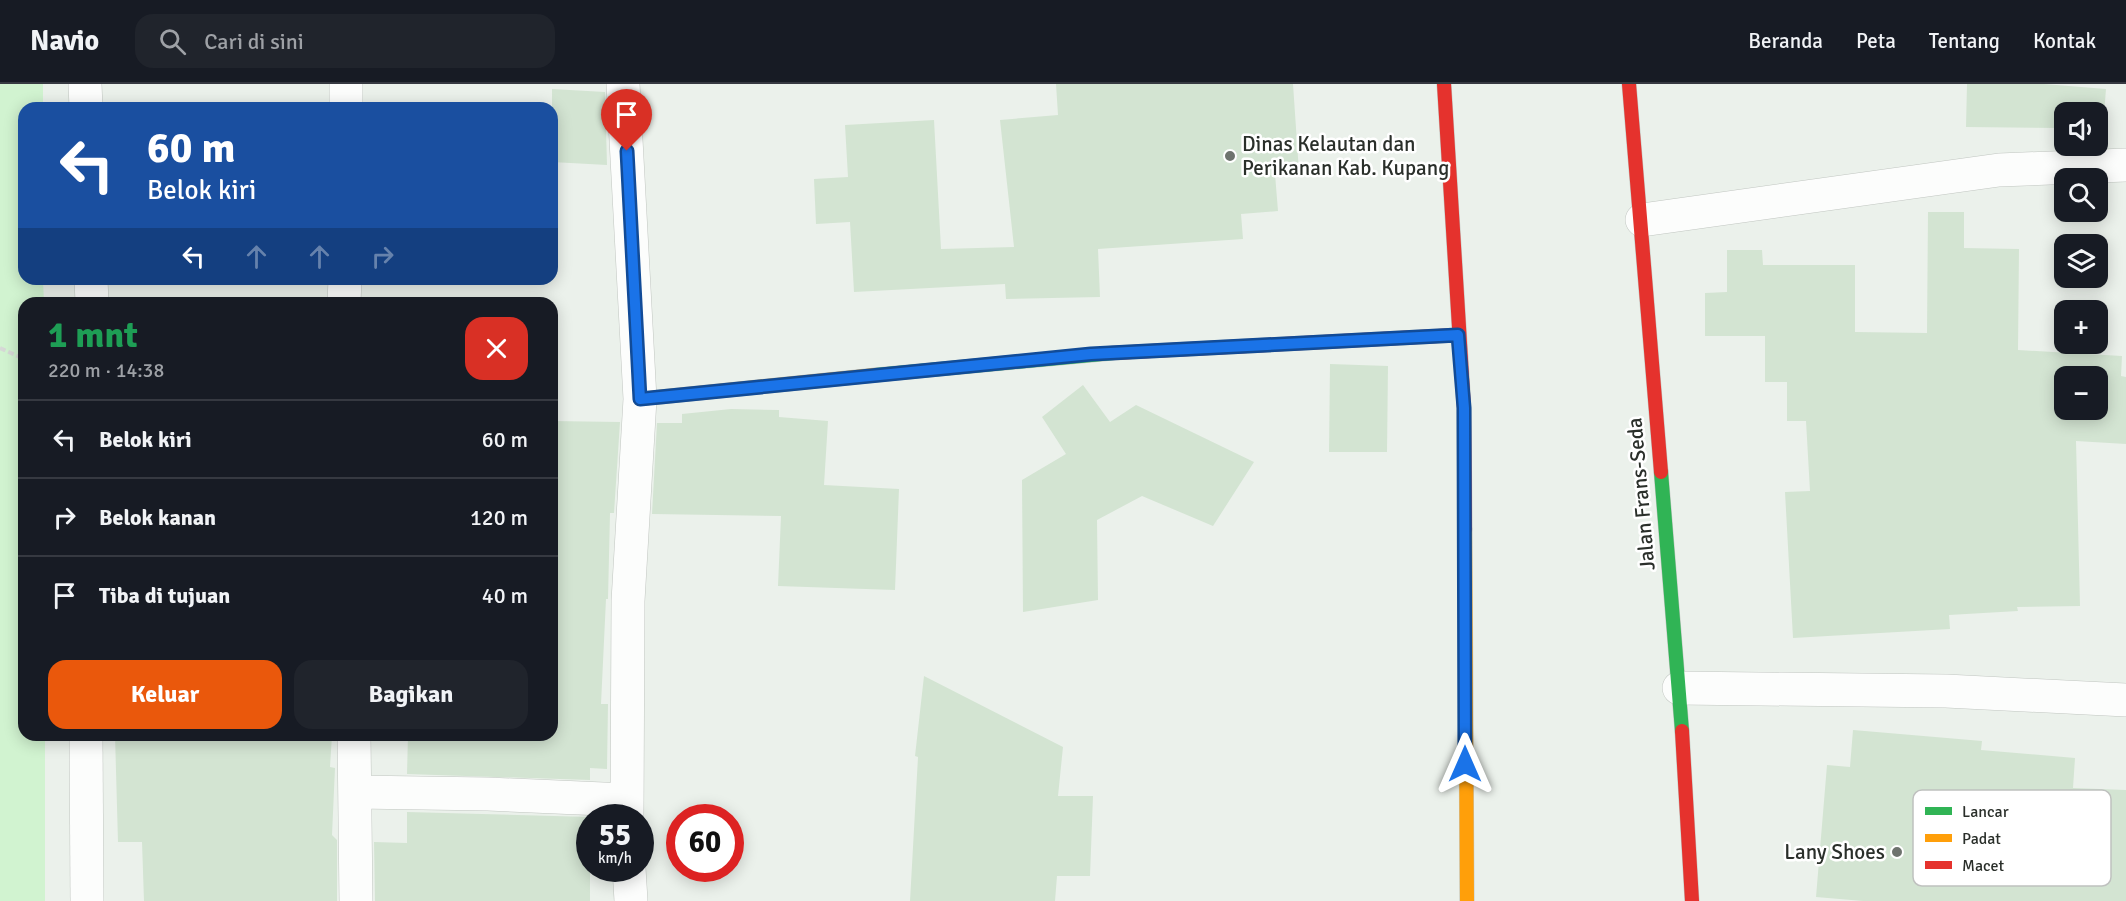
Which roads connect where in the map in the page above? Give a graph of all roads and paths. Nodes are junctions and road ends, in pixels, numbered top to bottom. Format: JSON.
{"nodes":[{"id":1,"x":85,"y":84,"type":"edge"},
{"id":2,"x":346,"y":84,"type":"edge"},
{"id":3,"x":623,"y":84,"type":"edge"},
{"id":4,"x":1444,"y":84,"type":"edge"},
{"id":5,"x":1629,"y":84,"type":"edge"},
{"id":6,"x":86,"y":102,"type":"edge"},
{"id":7,"x":346,"y":102,"type":"edge"},
{"id":8,"x":2126,"y":165,"type":"edge"},
{"id":9,"x":1642,"y":220,"type":"junction"},
{"id":10,"x":1458,"y":335,"type":"junction"},
{"id":11,"x":0,"y":348,"type":"edge"},
{"id":12,"x":18,"y":356,"type":"edge"},
{"id":13,"x":640,"y":399,"type":"junction"},
{"id":14,"x":1679,"y":688,"type":"junction"},
{"id":15,"x":2126,"y":700,"type":"edge"},
{"id":16,"x":86,"y":741,"type":"edge"},
{"id":17,"x":354,"y":741,"type":"edge"},
{"id":18,"x":356,"y":792,"type":"junction"},
{"id":19,"x":580,"y":804,"type":"edge"},
{"id":20,"x":626,"y":804,"type":"edge"},
{"id":21,"x":630,"y":882,"type":"edge"},
{"id":22,"x":87,"y":901,"type":"edge"},
{"id":23,"x":356,"y":901,"type":"edge"},
{"id":24,"x":631,"y":901,"type":"edge"},
{"id":25,"x":1467,"y":901,"type":"edge"},
{"id":26,"x":1692,"y":901,"type":"edge"}],
"edges":[{"from":1,"to":6,"type":"street"},
{"from":2,"to":7,"type":"street"},
{"from":3,"to":13,"type":"street"},
{"from":4,"to":10,"type":"main road"},
{"from":5,"to":9,"type":"main road","name":"Jalan Frans-Seda"},
{"from":8,"to":9,"type":"street"},
{"from":9,"to":14,"type":"main road","name":"Jalan Frans-Seda"},
{"from":10,"to":13,"type":"main road"},
{"from":10,"to":25,"type":"main road"},
{"from":11,"to":12,"type":"path"},
{"from":13,"to":20,"type":"street"},
{"from":14,"to":15,"type":"street"},
{"from":14,"to":26,"type":"main road","name":"Jalan Frans-Seda"},
{"from":16,"to":22,"type":"street"},
{"from":17,"to":18,"type":"street"},
{"from":18,"to":19,"type":"street"},
{"from":18,"to":23,"type":"street"},
{"from":21,"to":24,"type":"street"}]}
